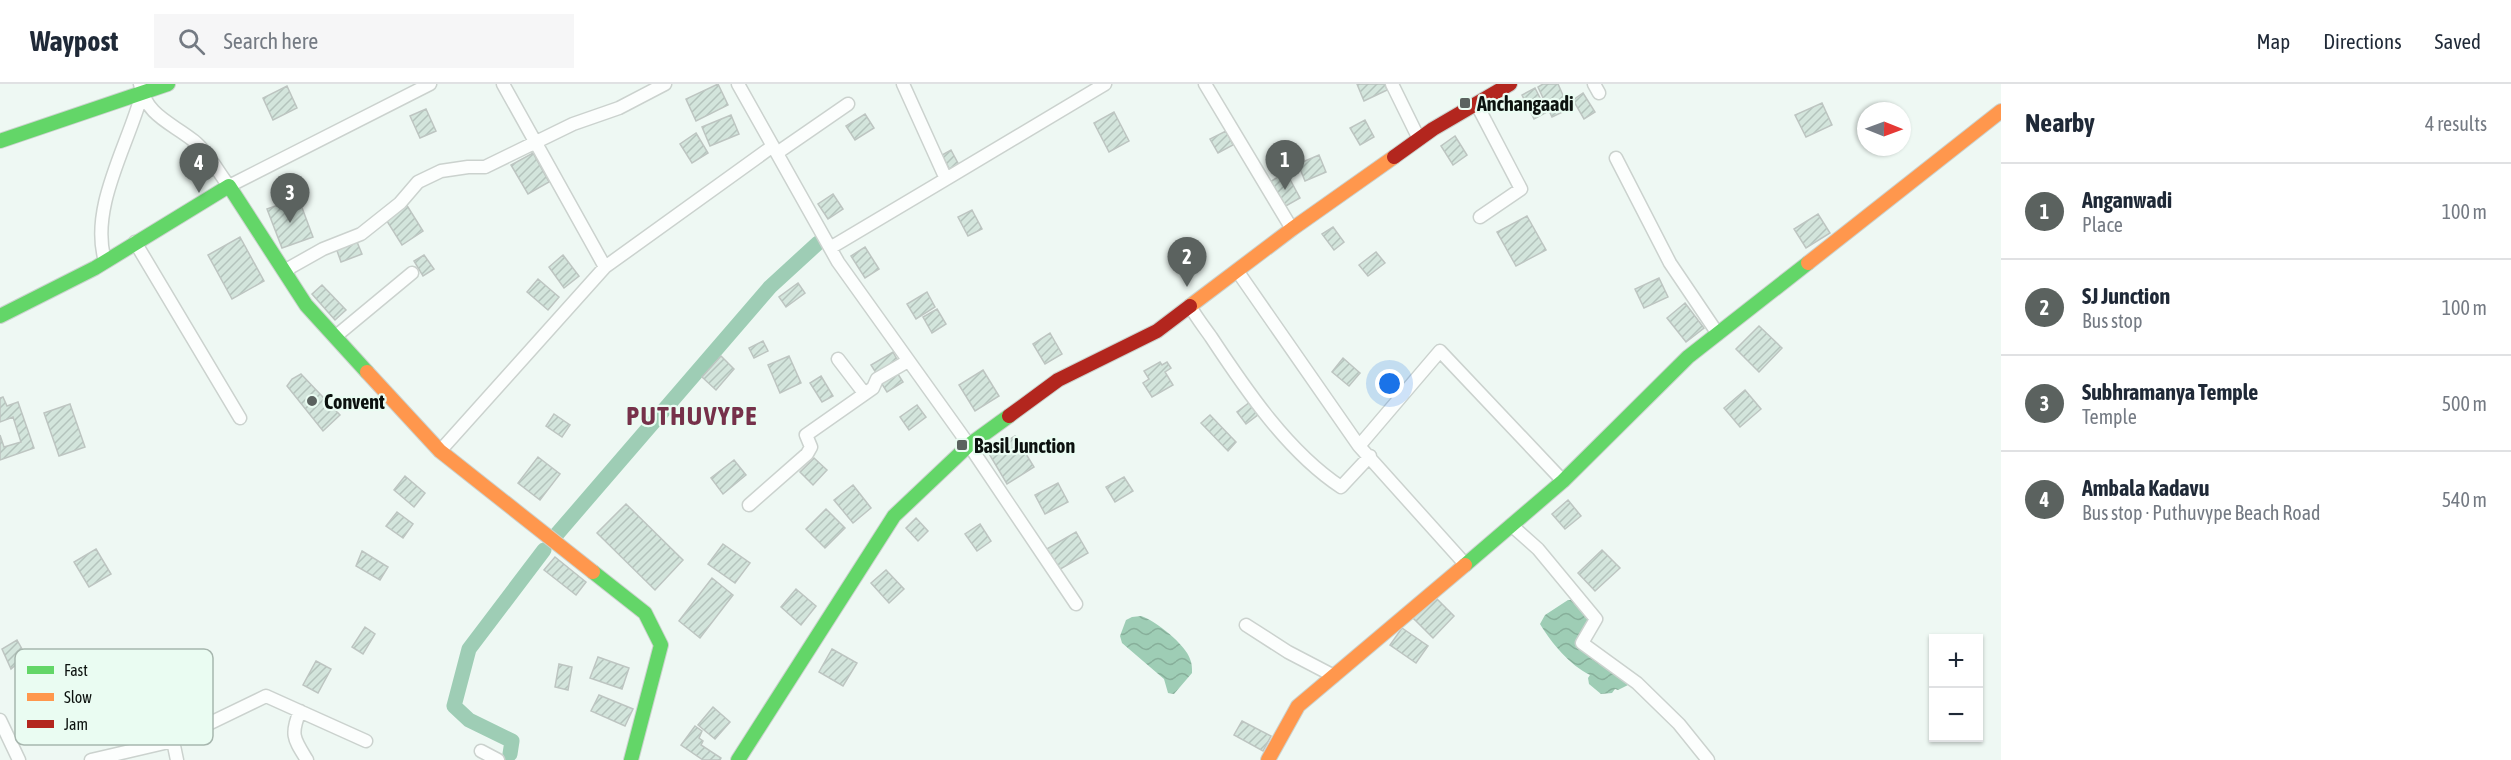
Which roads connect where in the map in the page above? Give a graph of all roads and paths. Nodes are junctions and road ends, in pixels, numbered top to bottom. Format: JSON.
{"nodes":[{"id":1,"x":168,"y":84,"type":"edge"},
{"id":2,"x":430,"y":84,"type":"edge"},
{"id":3,"x":502,"y":84,"type":"edge"},
{"id":4,"x":665,"y":84,"type":"edge"},
{"id":5,"x":738,"y":84,"type":"edge"},
{"id":6,"x":903,"y":84,"type":"edge"},
{"id":7,"x":1105,"y":84,"type":"edge"},
{"id":8,"x":1205,"y":84,"type":"edge"},
{"id":9,"x":1392,"y":84,"type":"edge"},
{"id":10,"x":1506,"y":85,"type":"edge"},
{"id":11,"x":141,"y":88,"type":"edge"},
{"id":12,"x":848,"y":104,"type":"dead end"},
{"id":13,"x":1478,"y":105,"type":"junction"},
{"id":14,"x":2001,"y":111,"type":"edge"},
{"id":15,"x":1419,"y":139,"type":"junction"},
{"id":16,"x":0,"y":141,"type":"edge"},
{"id":17,"x":535,"y":142,"type":"junction"},
{"id":18,"x":775,"y":150,"type":"junction"},
{"id":19,"x":1616,"y":158,"type":"dead end"},
{"id":20,"x":946,"y":179,"type":"junction"},
{"id":21,"x":229,"y":186,"type":"junction"},
{"id":22,"x":1480,"y":217,"type":"dead end"},
{"id":23,"x":1292,"y":229,"type":"junction"},
{"id":24,"x":135,"y":242,"type":"junction"},
{"id":25,"x":830,"y":248,"type":"junction"},
{"id":26,"x":105,"y":261,"type":"junction"},
{"id":27,"x":605,"y":267,"type":"junction"},
{"id":28,"x":1238,"y":272,"type":"junction"},
{"id":29,"x":285,"y":273,"type":"junction"},
{"id":30,"x":412,"y":273,"type":"dead end"},
{"id":31,"x":1190,"y":306,"type":"junction"},
{"id":32,"x":0,"y":316,"type":"edge"},
{"id":33,"x":1718,"y":334,"type":"junction"},
{"id":34,"x":336,"y":336,"type":"junction"},
{"id":35,"x":838,"y":359,"type":"dead end"},
{"id":36,"x":908,"y":361,"type":"junction"},
{"id":37,"x":864,"y":393,"type":"junction"},
{"id":38,"x":240,"y":418,"type":"dead end"},
{"id":39,"x":969,"y":445,"type":"junction"},
{"id":40,"x":1359,"y":446,"type":"junction"},
{"id":41,"x":440,"y":451,"type":"junction"},
{"id":42,"x":1370,"y":456,"type":"junction"},
{"id":43,"x":1563,"y":481,"type":"junction"},
{"id":44,"x":749,"y":505,"type":"dead end"},
{"id":45,"x":1511,"y":525,"type":"junction"},
{"id":46,"x":1465,"y":564,"type":"junction"},
{"id":47,"x":1076,"y":604,"type":"dead end"},
{"id":48,"x":1246,"y":625,"type":"dead end"},
{"id":49,"x":1334,"y":676,"type":"junction"},
{"id":50,"x":300,"y":711,"type":"junction"},
{"id":51,"x":0,"y":720,"type":"edge"},
{"id":52,"x":213,"y":722,"type":"edge"},
{"id":53,"x":366,"y":741,"type":"dead end"},
{"id":54,"x":156,"y":745,"type":"edge"},
{"id":55,"x":174,"y":745,"type":"edge"},
{"id":56,"x":19,"y":760,"type":"edge"},
{"id":57,"x":91,"y":760,"type":"edge"},
{"id":58,"x":177,"y":760,"type":"edge"},
{"id":59,"x":307,"y":760,"type":"edge"},
{"id":60,"x":631,"y":760,"type":"edge"},
{"id":61,"x":738,"y":760,"type":"edge"},
{"id":62,"x":1268,"y":760,"type":"edge"},
{"id":63,"x":1708,"y":760,"type":"edge"}],
"edges":[{"from":1,"to":11,"type":"main road"},
{"from":2,"to":21,"type":"street"},
{"from":3,"to":17,"type":"street"},
{"from":4,"to":17,"type":"street"},
{"from":5,"to":18,"type":"street"},
{"from":6,"to":20,"type":"street"},
{"from":7,"to":20,"type":"street"},
{"from":8,"to":23,"type":"street"},
{"from":9,"to":15,"type":"street"},
{"from":10,"to":13,"type":"main road"},
{"from":11,"to":16,"type":"main road"},
{"from":11,"to":21,"type":"street"},
{"from":11,"to":26,"type":"street"},
{"from":12,"to":18,"type":"street"},
{"from":13,"to":15,"type":"main road"},
{"from":13,"to":22,"type":"street"},
{"from":14,"to":33,"type":"main road"},
{"from":15,"to":23,"type":"main road"},
{"from":17,"to":27,"type":"street"},
{"from":17,"to":29,"type":"street"},
{"from":18,"to":25,"type":"street"},
{"from":18,"to":27,"type":"street"},
{"from":19,"to":33,"type":"street"},
{"from":20,"to":25,"type":"street"},
{"from":21,"to":24,"type":"main road"},
{"from":21,"to":29,"type":"main road"},
{"from":23,"to":28,"type":"main road"},
{"from":24,"to":26,"type":"main road"},
{"from":24,"to":38,"type":"street"},
{"from":25,"to":36,"type":"street"},
{"from":26,"to":32,"type":"main road"},
{"from":27,"to":41,"type":"street"},
{"from":28,"to":31,"type":"main road"},
{"from":28,"to":40,"type":"street"},
{"from":29,"to":34,"type":"main road"},
{"from":30,"to":34,"type":"street"},
{"from":31,"to":39,"type":"main road"},
{"from":31,"to":42,"type":"street"},
{"from":33,"to":43,"type":"main road"},
{"from":34,"to":41,"type":"main road"},
{"from":35,"to":37,"type":"street"},
{"from":36,"to":37,"type":"street"},
{"from":36,"to":39,"type":"street"},
{"from":37,"to":44,"type":"street"},
{"from":39,"to":47,"type":"street"},
{"from":39,"to":61,"type":"main road"},
{"from":40,"to":42,"type":"street"},
{"from":40,"to":43,"type":"street"},
{"from":41,"to":60,"type":"main road"},
{"from":42,"to":46,"type":"street"},
{"from":43,"to":45,"type":"main road"},
{"from":45,"to":46,"type":"main road"},
{"from":45,"to":63,"type":"street"},
{"from":46,"to":49,"type":"main road"},
{"from":48,"to":49,"type":"street"},
{"from":49,"to":62,"type":"main road"},
{"from":50,"to":52,"type":"street"},
{"from":50,"to":53,"type":"street"},
{"from":50,"to":59,"type":"street"},
{"from":51,"to":56,"type":"street"},
{"from":54,"to":57,"type":"street"},
{"from":55,"to":58,"type":"street"}]}
